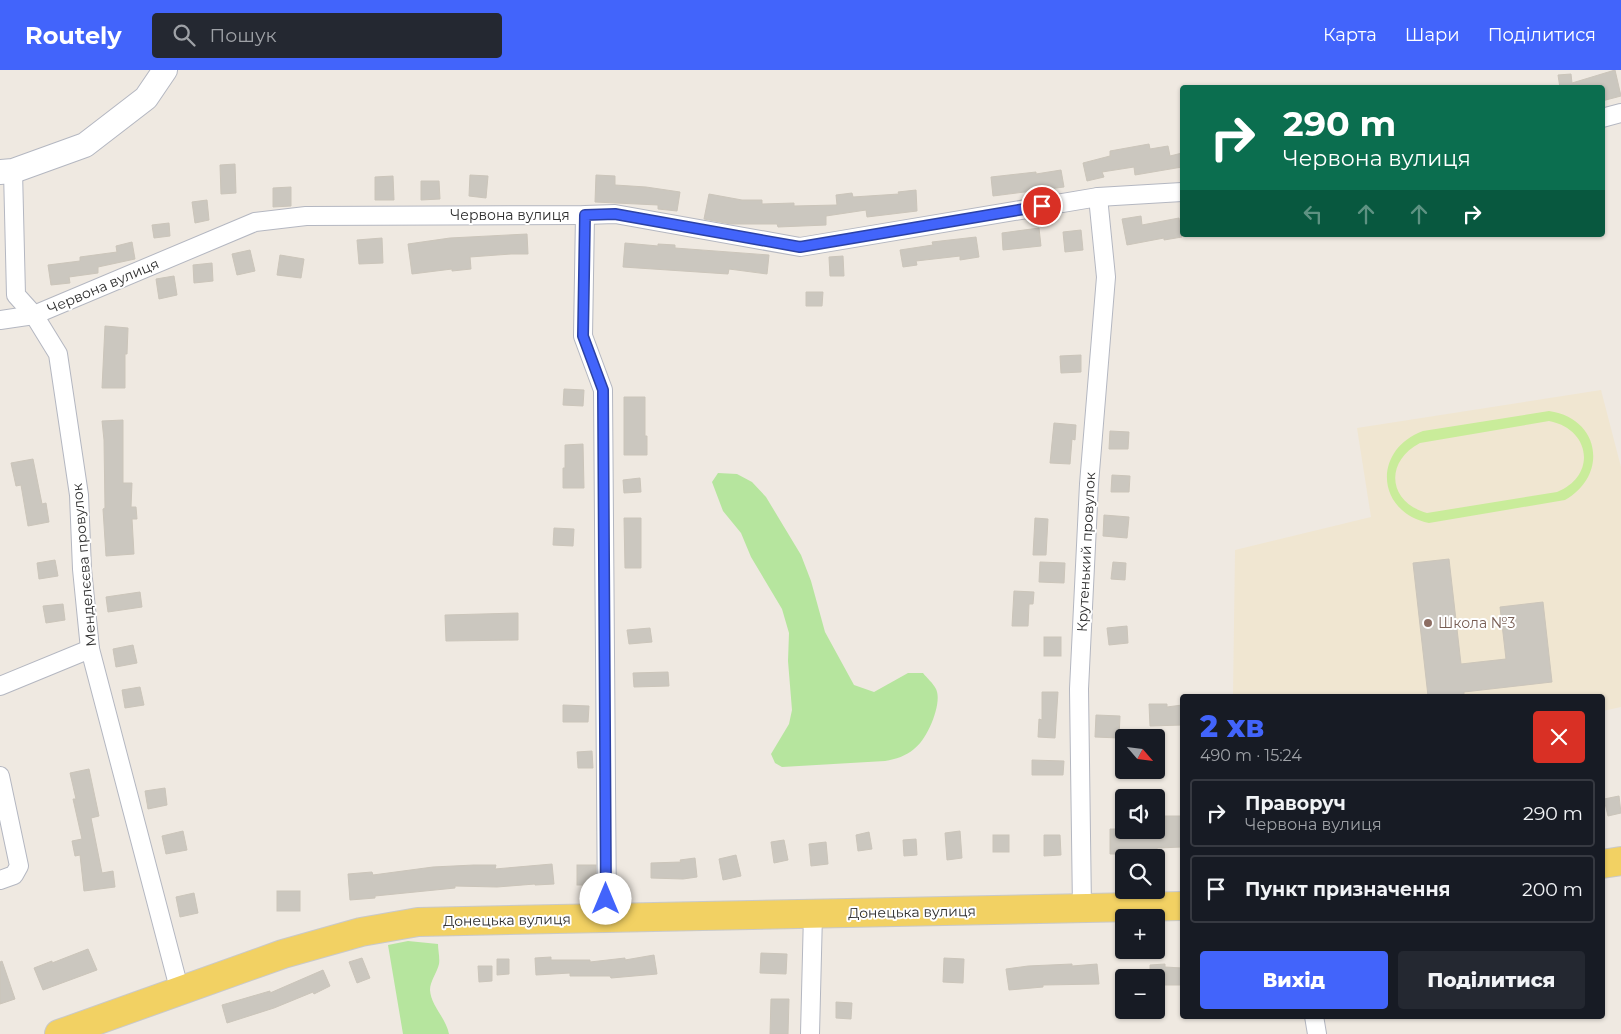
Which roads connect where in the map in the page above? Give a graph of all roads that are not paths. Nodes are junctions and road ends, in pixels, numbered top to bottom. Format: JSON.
{"nodes":[{"id":1,"x":165,"y":70,"type":"edge"},
{"id":2,"x":1621,"y":112,"type":"edge"},
{"id":3,"x":1605,"y":117,"type":"edge"},
{"id":4,"x":6,"y":172,"type":"edge"},
{"id":5,"x":1180,"y":192,"type":"edge"},
{"id":6,"x":1098,"y":197,"type":"junction"},
{"id":7,"x":585,"y":215,"type":"junction"},
{"id":8,"x":34,"y":316,"type":"junction"},
{"id":9,"x":0,"y":320,"type":"edge"},
{"id":10,"x":90,"y":649,"type":"junction"},
{"id":11,"x":0,"y":686,"type":"edge"},
{"id":12,"x":0,"y":776,"type":"edge"},
{"id":13,"x":1621,"y":861,"type":"edge"},
{"id":14,"x":1605,"y":864,"type":"edge"},
{"id":15,"x":0,"y":880,"type":"edge"},
{"id":16,"x":1180,"y":906,"type":"edge"},
{"id":17,"x":1082,"y":909,"type":"junction"},
{"id":18,"x":813,"y":914,"type":"junction"},
{"id":19,"x":607,"y":918,"type":"junction"},
{"id":20,"x":180,"y":992,"type":"junction"},
{"id":21,"x":1314,"y":1019,"type":"edge"},
{"id":22,"x":59,"y":1034,"type":"edge"},
{"id":23,"x":810,"y":1034,"type":"edge"},
{"id":24,"x":1317,"y":1034,"type":"edge"}],
"edges":[{"from":1,"to":4,"type":"street"},
{"from":2,"to":3,"type":"street"},
{"from":4,"to":8,"type":"street","name":"Менделєєва провулок"},
{"from":5,"to":6,"type":"street","name":"Червона вулиця"},
{"from":6,"to":7,"type":"street","name":"Червона вулиця"},
{"from":6,"to":17,"type":"street","name":"Крутенький провулок"},
{"from":7,"to":8,"type":"street","name":"Червона вулиця"},
{"from":7,"to":19,"type":"street"},
{"from":8,"to":9,"type":"street","name":"Червона вулиця"},
{"from":8,"to":10,"type":"street","name":"Менделєєва провулок"},
{"from":10,"to":11,"type":"street"},
{"from":10,"to":20,"type":"street","name":"Менделєєва провулок"},
{"from":12,"to":15,"type":"street"},
{"from":13,"to":14,"type":"main road"},
{"from":16,"to":17,"type":"main road","name":"Донецька вулиця"},
{"from":17,"to":18,"type":"main road","name":"Донецька вулиця"},
{"from":18,"to":19,"type":"main road","name":"Донецька вулиця"},
{"from":18,"to":23,"type":"street"},
{"from":19,"to":20,"type":"main road","name":"Донецька вулиця"},
{"from":20,"to":22,"type":"main road","name":"Донецька вулиця"},
{"from":21,"to":24,"type":"street"}]}
